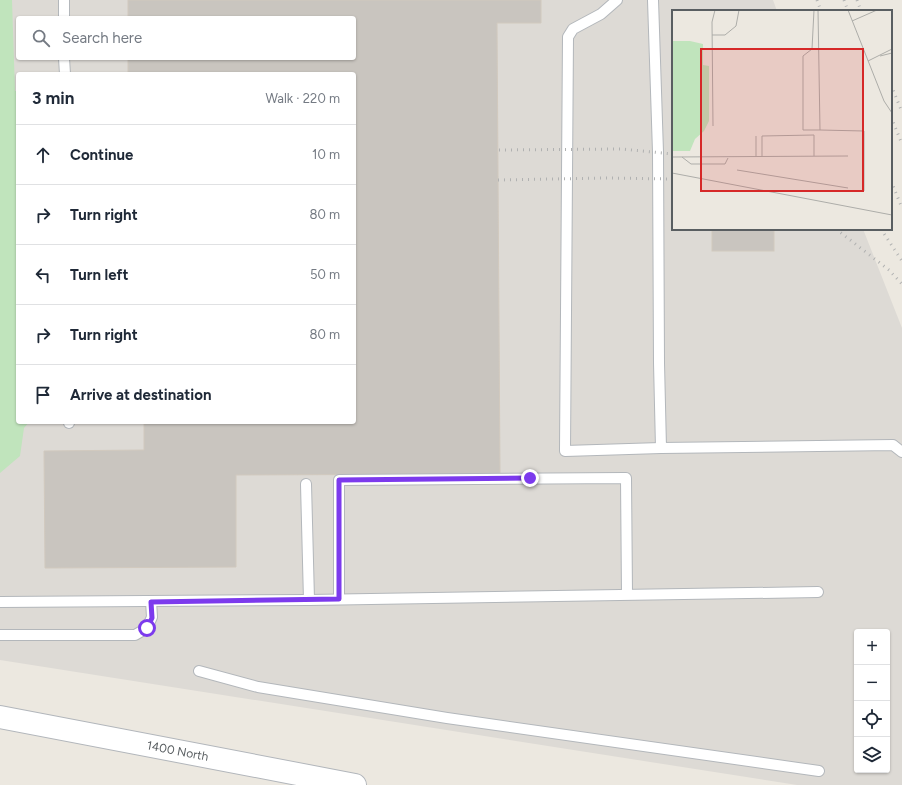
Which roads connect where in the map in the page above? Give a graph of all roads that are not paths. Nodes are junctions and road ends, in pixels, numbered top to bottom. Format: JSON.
{"nodes":[{"id":1,"x":64,"y":0,"type":"edge"},
{"id":2,"x":616,"y":0,"type":"edge"},
{"id":3,"x":653,"y":0,"type":"edge"},
{"id":4,"x":64,"y":16,"type":"edge"},
{"id":5,"x":64,"y":60,"type":"edge"},
{"id":6,"x":65,"y":72,"type":"edge"},
{"id":7,"x":661,"y":448,"type":"junction"},
{"id":8,"x":902,"y":452,"type":"edge"},
{"id":9,"x":306,"y":484,"type":"dead end"},
{"id":10,"x":818,"y":592,"type":"dead end"},
{"id":11,"x":627,"y":594,"type":"junction"},
{"id":12,"x":339,"y":599,"type":"junction"},
{"id":13,"x":309,"y":600,"type":"junction"},
{"id":14,"x":0,"y":602,"type":"edge"},
{"id":15,"x":151,"y":602,"type":"junction"},
{"id":16,"x":0,"y":635,"type":"edge"},
{"id":17,"x":199,"y":671,"type":"dead end"},
{"id":18,"x":0,"y":717,"type":"edge"},
{"id":19,"x":819,"y":771,"type":"dead end"},
{"id":20,"x":355,"y":785,"type":"edge"}],
"edges":[{"from":1,"to":4,"type":"lane"},
{"from":2,"to":7,"type":"lane"},
{"from":3,"to":7,"type":"lane"},
{"from":5,"to":6,"type":"lane"},
{"from":7,"to":8,"type":"lane"},
{"from":9,"to":13,"type":"lane"},
{"from":10,"to":11,"type":"lane"},
{"from":11,"to":12,"type":"lane"},
{"from":11,"to":12,"type":"lane"},
{"from":12,"to":13,"type":"lane"},
{"from":13,"to":15,"type":"lane"},
{"from":14,"to":15,"type":"lane"},
{"from":15,"to":16,"type":"lane"},
{"from":17,"to":19,"type":"lane"},
{"from":18,"to":20,"type":"main road","name":"1400 North"}]}
